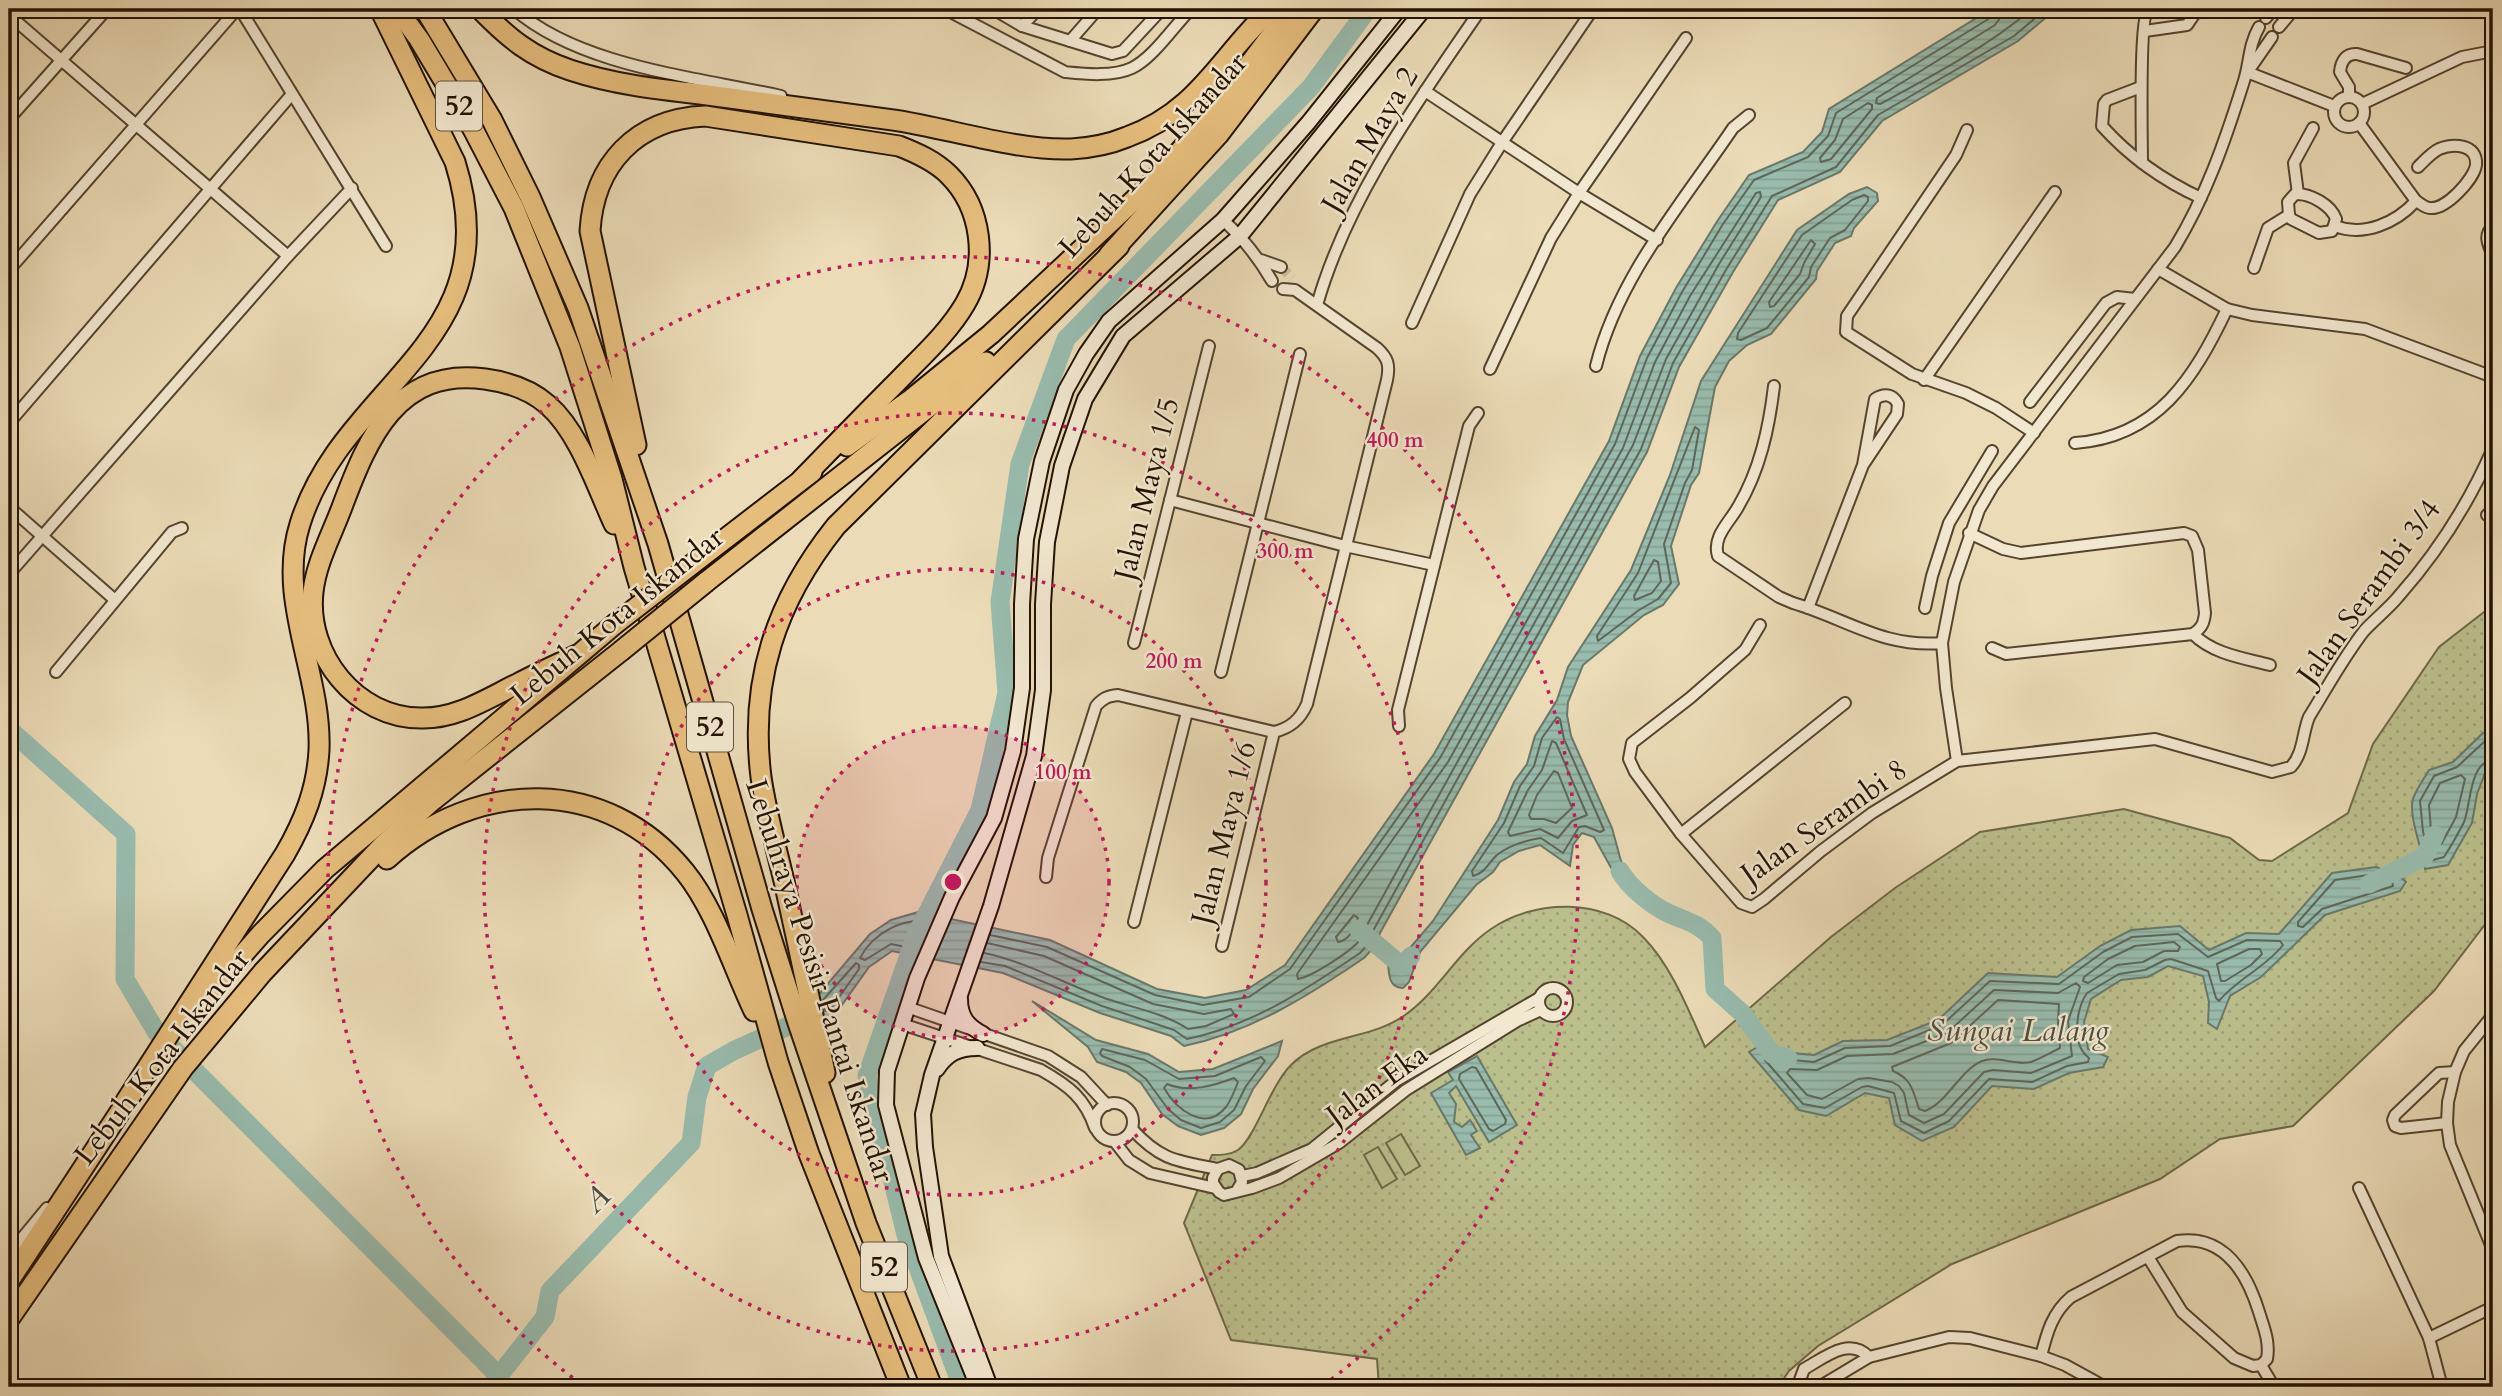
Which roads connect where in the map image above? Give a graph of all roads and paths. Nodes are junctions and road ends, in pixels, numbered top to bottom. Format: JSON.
{"nodes":[{"id":1,"x":107,"y":9,"type":"edge"},
{"id":2,"x":239,"y":9,"type":"edge"},
{"id":3,"x":380,"y":9,"type":"edge"},
{"id":4,"x":397,"y":9,"type":"edge"},
{"id":5,"x":425,"y":9,"type":"edge"},
{"id":6,"x":480,"y":9,"type":"edge"},
{"id":7,"x":514,"y":9,"type":"edge"},
{"id":8,"x":945,"y":9,"type":"edge"},
{"id":9,"x":993,"y":9,"type":"edge"},
{"id":10,"x":1038,"y":9,"type":"edge"},
{"id":11,"x":1098,"y":9,"type":"edge"},
{"id":12,"x":1161,"y":9,"type":"edge"},
{"id":13,"x":1191,"y":9,"type":"edge"},
{"id":14,"x":1271,"y":9,"type":"edge"},
{"id":15,"x":1291,"y":9,"type":"edge"},
{"id":16,"x":1314,"y":9,"type":"edge"},
{"id":17,"x":1399,"y":9,"type":"edge"},
{"id":18,"x":1424,"y":9,"type":"edge"},
{"id":19,"x":1481,"y":9,"type":"edge"},
{"id":20,"x":1593,"y":9,"type":"edge"},
{"id":21,"x":2148,"y":9,"type":"edge"},
{"id":22,"x":2198,"y":9,"type":"edge"},
{"id":23,"x":2294,"y":9,"type":"edge"},
{"id":24,"x":2482,"y":9,"type":"edge"},
{"id":25,"x":2493,"y":12,"type":"edge"},
{"id":26,"x":9,"y":15,"type":"edge"},
{"id":27,"x":1022,"y":26,"type":"junction"},
{"id":28,"x":2259,"y":27,"type":"dead end"},
{"id":29,"x":2279,"y":27,"type":"dead end"},
{"id":30,"x":2145,"y":31,"type":"junction"},
{"id":31,"x":2272,"y":37,"type":"dead end"},
{"id":32,"x":1686,"y":38,"type":"dead end"},
{"id":33,"x":1070,"y":41,"type":"junction"},
{"id":34,"x":2493,"y":51,"type":"edge"},
{"id":35,"x":61,"y":60,"type":"junction"},
{"id":36,"x":2406,"y":68,"type":"dead end"},
{"id":37,"x":2247,"y":72,"type":"junction"},
{"id":38,"x":2141,"y":87,"type":"junction"},
{"id":39,"x":1425,"y":91,"type":"junction"},
{"id":40,"x":292,"y":94,"type":"junction"},
{"id":41,"x":2349,"y":97,"type":"junction"},
{"id":42,"x":2362,"y":104,"type":"junction"},
{"id":43,"x":2334,"y":106,"type":"junction"},
{"id":44,"x":1749,"y":115,"type":"dead end"},
{"id":45,"x":9,"y":119,"type":"edge"},
{"id":46,"x":896,"y":121,"type":"junction"},
{"id":47,"x":2360,"y":123,"type":"junction"},
{"id":48,"x":136,"y":125,"type":"junction"},
{"id":49,"x":2313,"y":128,"type":"dead end"},
{"id":50,"x":1967,"y":130,"type":"dead end"},
{"id":51,"x":1503,"y":141,"type":"junction"},
{"id":52,"x":2142,"y":163,"type":"junction"},
{"id":53,"x":2417,"y":167,"type":"dead end"},
{"id":54,"x":352,"y":188,"type":"junction"},
{"id":55,"x":210,"y":189,"type":"junction"},
{"id":56,"x":2055,"y":192,"type":"dead end"},
{"id":57,"x":1579,"y":193,"type":"junction"},
{"id":58,"x":2298,"y":194,"type":"junction"},
{"id":59,"x":2201,"y":198,"type":"junction"},
{"id":60,"x":2416,"y":201,"type":"junction"},
{"id":61,"x":2289,"y":215,"type":"junction"},
{"id":62,"x":1223,"y":220,"type":"junction"},
{"id":63,"x":2335,"y":226,"type":"junction"},
{"id":64,"x":2493,"y":226,"type":"edge"},
{"id":65,"x":1240,"y":236,"type":"junction"},
{"id":66,"x":1657,"y":240,"type":"junction"},
{"id":67,"x":386,"y":246,"type":"dead end"},
{"id":68,"x":1119,"y":246,"type":"junction"},
{"id":69,"x":288,"y":256,"type":"junction"},
{"id":70,"x":2493,"y":256,"type":"edge"},
{"id":71,"x":1261,"y":260,"type":"junction"},
{"id":72,"x":1281,"y":267,"type":"tunnel mouth"},
{"id":73,"x":2254,"y":268,"type":"dead end"},
{"id":74,"x":2158,"y":269,"type":"junction"},
{"id":75,"x":9,"y":270,"type":"edge"},
{"id":76,"x":1292,"y":278,"type":"tunnel mouth"},
{"id":77,"x":1272,"y":281,"type":"dead end"},
{"id":78,"x":2135,"y":299,"type":"junction"},
{"id":79,"x":1317,"y":305,"type":"junction"},
{"id":80,"x":2227,"y":309,"type":"junction"},
{"id":81,"x":1412,"y":323,"type":"dead end"},
{"id":82,"x":1209,"y":346,"type":"dead end"},
{"id":83,"x":1300,"y":354,"type":"dead end"},
{"id":84,"x":1596,"y":366,"type":"dead end"},
{"id":85,"x":1490,"y":369,"type":"dead end"},
{"id":86,"x":2056,"y":369,"type":"junction"},
{"id":87,"x":2493,"y":377,"type":"edge"},
{"id":88,"x":1924,"y":380,"type":"junction"},
{"id":89,"x":2074,"y":380,"type":"junction"},
{"id":90,"x":1774,"y":386,"type":"dead end"},
{"id":91,"x":2030,"y":402,"type":"dead end"},
{"id":92,"x":1478,"y":413,"type":"dead end"},
{"id":93,"x":9,"y":423,"type":"edge"},
{"id":94,"x":2034,"y":433,"type":"junction"},
{"id":95,"x":2075,"y":443,"type":"dead end"},
{"id":96,"x":2493,"y":448,"type":"edge"},
{"id":97,"x":1992,"y":451,"type":"dead end"},
{"id":98,"x":1863,"y":465,"type":"junction"},
{"id":99,"x":1976,"y":477,"type":"junction"},
{"id":100,"x":801,"y":480,"type":"junction"},
{"id":101,"x":1993,"y":486,"type":"junction"},
{"id":102,"x":1170,"y":500,"type":"junction"},
{"id":103,"x":9,"y":507,"type":"edge"},
{"id":104,"x":1258,"y":523,"type":"junction"},
{"id":105,"x":183,"y":528,"type":"dead end"},
{"id":106,"x":1969,"y":533,"type":"junction"},
{"id":107,"x":42,"y":536,"type":"junction"},
{"id":108,"x":658,"y":544,"type":"junction"},
{"id":109,"x":1345,"y":546,"type":"junction"},
{"id":110,"x":1434,"y":565,"type":"junction"},
{"id":111,"x":634,"y":567,"type":"junction"},
{"id":112,"x":9,"y":574,"type":"edge"},
{"id":113,"x":1932,"y":576,"type":"junction"},
{"id":114,"x":1954,"y":582,"type":"junction"},
{"id":115,"x":115,"y":600,"type":"junction"},
{"id":116,"x":1808,"y":608,"type":"junction"},
{"id":117,"x":1925,"y":608,"type":"dead end"},
{"id":118,"x":1760,"y":625,"type":"dead end"},
{"id":119,"x":2193,"y":634,"type":"junction"},
{"id":120,"x":1134,"y":643,"type":"dead end"},
{"id":121,"x":1942,"y":643,"type":"junction"},
{"id":122,"x":1992,"y":648,"type":"dead end"},
{"id":123,"x":577,"y":655,"type":"junction"},
{"id":124,"x":2270,"y":665,"type":"dead end"},
{"id":125,"x":56,"y":672,"type":"dead end"},
{"id":126,"x":1221,"y":672,"type":"dead end"},
{"id":127,"x":1845,"y":703,"type":"dead end"},
{"id":128,"x":1187,"y":712,"type":"junction"},
{"id":129,"x":1399,"y":726,"type":"dead end"},
{"id":130,"x":1274,"y":732,"type":"junction"},
{"id":131,"x":1957,"y":761,"type":"junction"},
{"id":132,"x":1681,"y":834,"type":"junction"},
{"id":133,"x":1046,"y":877,"type":"dead end"},
{"id":134,"x":1134,"y":922,"type":"dead end"},
{"id":135,"x":1222,"y":946,"type":"dead end"},
{"id":136,"x":263,"y":972,"type":"junction"},
{"id":137,"x":962,"y":987,"type":"junction"},
{"id":138,"x":1539,"y":998,"type":"junction"},
{"id":139,"x":907,"y":1007,"type":"junction"},
{"id":140,"x":1541,"y":1010,"type":"junction"},
{"id":141,"x":2493,"y":1015,"type":"edge"},
{"id":142,"x":950,"y":1022,"type":"junction"},
{"id":143,"x":902,"y":1024,"type":"junction"},
{"id":144,"x":983,"y":1034,"type":"junction"},
{"id":145,"x":945,"y":1038,"type":"junction"},
{"id":146,"x":976,"y":1048,"type":"junction"},
{"id":147,"x":778,"y":1062,"type":"junction"},
{"id":148,"x":2455,"y":1072,"type":"junction"},
{"id":149,"x":932,"y":1075,"type":"junction"},
{"id":150,"x":126,"y":1101,"type":"junction"},
{"id":151,"x":1107,"y":1105,"type":"junction"},
{"id":152,"x":2447,"y":1124,"type":"junction"},
{"id":153,"x":1095,"y":1128,"type":"junction"},
{"id":154,"x":1132,"y":1129,"type":"junction"},
{"id":155,"x":1115,"y":1142,"type":"junction"},
{"id":156,"x":839,"y":1146,"type":"junction"},
{"id":157,"x":925,"y":1147,"type":"junction"},
{"id":158,"x":900,"y":1154,"type":"junction"},
{"id":159,"x":89,"y":1158,"type":"junction"},
{"id":160,"x":1218,"y":1169,"type":"junction"},
{"id":161,"x":1242,"y":1176,"type":"junction"},
{"id":162,"x":1215,"y":1188,"type":"junction"},
{"id":163,"x":2359,"y":1188,"type":"dead end"},
{"id":164,"x":1237,"y":1192,"type":"junction"},
{"id":165,"x":2493,"y":1250,"type":"edge"},
{"id":166,"x":9,"y":1254,"type":"edge"},
{"id":167,"x":2148,"y":1257,"type":"junction"},
{"id":168,"x":9,"y":1281,"type":"edge"},
{"id":169,"x":2493,"y":1307,"type":"edge"},
{"id":170,"x":9,"y":1319,"type":"edge"},
{"id":171,"x":2429,"y":1338,"type":"junction"},
{"id":172,"x":2041,"y":1356,"type":"junction"},
{"id":173,"x":1869,"y":1357,"type":"junction"},
{"id":174,"x":2261,"y":1365,"type":"junction"},
{"id":175,"x":901,"y":1387,"type":"edge"},
{"id":176,"x":932,"y":1387,"type":"edge"},
{"id":177,"x":978,"y":1387,"type":"edge"},
{"id":178,"x":990,"y":1387,"type":"edge"},
{"id":179,"x":1805,"y":1387,"type":"edge"},
{"id":180,"x":1819,"y":1387,"type":"edge"},
{"id":181,"x":2105,"y":1387,"type":"edge"},
{"id":182,"x":2274,"y":1387,"type":"edge"},
{"id":183,"x":2442,"y":1387,"type":"edge"}],
"edges":[{"from":1,"to":35,"type":"street"},
{"from":2,"to":40,"type":"street"},
{"from":2,"to":48,"type":"street"},
{"from":3,"to":150,"type":"highway"},
{"from":4,"to":111,"type":"highway","name":"Lebuhraya Pesisir Pantai Iskandar","number":"52"},
{"from":5,"to":108,"type":"highway","name":"Lebuhraya Pesisir Pantai Iskandar","number":"52"},
{"from":6,"to":46,"type":"highway"},
{"from":7,"to":46,"type":"street"},
{"from":8,"to":13,"type":"street"},
{"from":9,"to":27,"type":"street"},
{"from":10,"to":27,"type":"street"},
{"from":11,"to":33,"type":"street"},
{"from":12,"to":33,"type":"street"},
{"from":14,"to":46,"type":"highway"},
{"from":15,"to":100,"type":"highway","name":"Lebuh Kota Iskandar"},
{"from":16,"to":68,"type":"highway","name":"Lebuh Kota Iskandar"},
{"from":17,"to":62,"type":"street"},
{"from":18,"to":65,"type":"street"},
{"from":19,"to":39,"type":"street","name":"Jalan Maya 2"},
{"from":20,"to":51,"type":"street"},
{"from":21,"to":30,"type":"street"},
{"from":22,"to":30,"type":"street"},
{"from":23,"to":29,"type":"street"},
{"from":24,"to":25,"type":"street"},
{"from":26,"to":35,"type":"street"},
{"from":27,"to":33,"type":"street"},
{"from":28,"to":37,"type":"street"},
{"from":30,"to":38,"type":"street"},
{"from":31,"to":37,"type":"street"},
{"from":32,"to":57,"type":"street"},
{"from":34,"to":42,"type":"street"},
{"from":35,"to":45,"type":"street"},
{"from":35,"to":48,"type":"street"},
{"from":36,"to":41,"type":"street"},
{"from":37,"to":43,"type":"street"},
{"from":37,"to":59,"type":"street"},
{"from":38,"to":52,"type":"street"},
{"from":38,"to":52,"type":"street"},
{"from":39,"to":51,"type":"street"},
{"from":39,"to":79,"type":"street","name":"Jalan Maya 2"},
{"from":40,"to":54,"type":"street"},
{"from":40,"to":55,"type":"street"},
{"from":41,"to":42,"type":"street"},
{"from":41,"to":43,"type":"street"},
{"from":42,"to":47,"type":"street"},
{"from":43,"to":47,"type":"street"},
{"from":44,"to":66,"type":"street"},
{"from":47,"to":60,"type":"street"},
{"from":48,"to":55,"type":"street"},
{"from":48,"to":75,"type":"street"},
{"from":49,"to":58,"type":"street"},
{"from":50,"to":88,"type":"street"},
{"from":51,"to":57,"type":"street"},
{"from":51,"to":81,"type":"street"},
{"from":52,"to":59,"type":"street"},
{"from":53,"to":60,"type":"street"},
{"from":54,"to":67,"type":"street"},
{"from":54,"to":69,"type":"street"},
{"from":55,"to":69,"type":"street"},
{"from":55,"to":93,"type":"street"},
{"from":56,"to":88,"type":"street"},
{"from":57,"to":66,"type":"street"},
{"from":57,"to":85,"type":"street"},
{"from":58,"to":61,"type":"street"},
{"from":58,"to":63,"type":"street"},
{"from":59,"to":74,"type":"street"},
{"from":60,"to":63,"type":"street"},
{"from":61,"to":63,"type":"street"},
{"from":61,"to":73,"type":"street"},
{"from":62,"to":65,"type":"street"},
{"from":62,"to":139,"type":"street"},
{"from":64,"to":70,"type":"street"},
{"from":65,"to":71,"type":"street"},
{"from":65,"to":137,"type":"street"},
{"from":66,"to":84,"type":"street"},
{"from":68,"to":136,"type":"highway","name":"Lebuh Kota Iskandar","bridge":true},
{"from":68,"to":156,"type":"highway"},
{"from":69,"to":107,"type":"street"},
{"from":71,"to":72,"type":"street"},
{"from":71,"to":77,"type":"street"},
{"from":74,"to":78,"type":"street"},
{"from":74,"to":80,"type":"street"},
{"from":76,"to":79,"type":"street"},
{"from":78,"to":86,"type":"street"},
{"from":78,"to":89,"type":"street"},
{"from":79,"to":109,"type":"street"},
{"from":80,"to":87,"type":"street"},
{"from":80,"to":95,"type":"street"},
{"from":82,"to":102,"type":"street","name":"Jalan Maya 1/5"},
{"from":83,"to":104,"type":"street"},
{"from":86,"to":89,"type":"street"},
{"from":86,"to":91,"type":"street"},
{"from":88,"to":94,"type":"street"},
{"from":89,"to":94,"type":"street"},
{"from":90,"to":116,"type":"street"},
{"from":92,"to":110,"type":"street"},
{"from":94,"to":101,"type":"street"},
{"from":96,"to":131,"type":"street","name":"Jalan Serambi 3/4"},
{"from":97,"to":99,"type":"street"},
{"from":98,"to":98,"type":"street"},
{"from":98,"to":116,"type":"street"},
{"from":99,"to":101,"type":"street"},
{"from":99,"to":113,"type":"street"},
{"from":100,"to":108,"type":"highway"},
{"from":100,"to":123,"type":"highway","name":"Lebuh Kota Iskandar","bridge":true},
{"from":101,"to":106,"type":"street"},
{"from":102,"to":104,"type":"street"},
{"from":102,"to":120,"type":"street","name":"Jalan Maya 1/5"},
{"from":103,"to":107,"type":"street"},
{"from":104,"to":109,"type":"street"},
{"from":104,"to":126,"type":"street"},
{"from":105,"to":115,"type":"street"},
{"from":106,"to":114,"type":"street"},
{"from":106,"to":119,"type":"street"},
{"from":107,"to":112,"type":"street"},
{"from":107,"to":115,"type":"street"},
{"from":108,"to":156,"type":"highway","name":"Lebuhraya Pesisir Pantai Iskandar","number":"52"},
{"from":109,"to":110,"type":"street"},
{"from":109,"to":130,"type":"street"},
{"from":110,"to":129,"type":"street"},
{"from":111,"to":123,"type":"highway"},
{"from":111,"to":147,"type":"highway","name":"Lebuhraya Pesisir Pantai Iskandar","number":"52"},
{"from":113,"to":114,"type":"street"},
{"from":113,"to":117,"type":"street"},
{"from":114,"to":121,"type":"street"},
{"from":115,"to":125,"type":"street"},
{"from":116,"to":121,"type":"street"},
{"from":118,"to":132,"type":"street","name":"Jalan Serambi 8"},
{"from":119,"to":122,"type":"street"},
{"from":119,"to":124,"type":"street"},
{"from":121,"to":131,"type":"street"},
{"from":123,"to":150,"type":"highway","name":"Lebuh Kota Iskandar"},
{"from":127,"to":132,"type":"street"},
{"from":128,"to":130,"type":"street"},
{"from":128,"to":133,"type":"street"},
{"from":128,"to":134,"type":"street"},
{"from":130,"to":135,"type":"street","name":"Jalan Maya 1/6"},
{"from":131,"to":132,"type":"street","name":"Jalan Serambi 8"},
{"from":136,"to":147,"type":"highway"},
{"from":136,"to":170,"type":"highway","name":"Lebuh Kota Iskandar"},
{"from":137,"to":142,"type":"street"},
{"from":137,"to":144,"type":"street"},
{"from":138,"to":140,"type":"street"},
{"from":138,"to":140,"type":"street","name":"Jalan Eka"},
{"from":138,"to":161,"type":"street","name":"Jalan Eka"},
{"from":139,"to":142,"type":"street"},
{"from":139,"to":143,"type":"street"},
{"from":140,"to":164,"type":"street","name":"Jalan Eka"},
{"from":141,"to":148,"type":"street"},
{"from":142,"to":144,"type":"street"},
{"from":142,"to":145,"type":"street"},
{"from":143,"to":145,"type":"street","name":"Jalan Eka"},
{"from":143,"to":158,"type":"street"},
{"from":144,"to":151,"type":"street"},
{"from":145,"to":146,"type":"street","name":"Jalan Eka"},
{"from":145,"to":149,"type":"street"},
{"from":146,"to":149,"type":"street"},
{"from":146,"to":153,"type":"street","name":"Jalan Eka"},
{"from":147,"to":175,"type":"highway","name":"Lebuhraya Pesisir Pantai Iskandar","number":"52"},
{"from":148,"to":152,"type":"street"},
{"from":148,"to":152,"type":"street"},
{"from":149,"to":157,"type":"street"},
{"from":150,"to":159,"type":"highway","name":"Lebuh Kota Iskandar"},
{"from":151,"to":153,"type":"street"},
{"from":151,"to":154,"type":"street"},
{"from":152,"to":165,"type":"street"},
{"from":153,"to":155,"type":"street","name":"Jalan Eka"},
{"from":154,"to":155,"type":"street"},
{"from":154,"to":160,"type":"street"},
{"from":155,"to":162,"type":"street","name":"Jalan Eka"},
{"from":156,"to":176,"type":"highway","name":"Lebuhraya Pesisir Pantai Iskandar","number":"52"},
{"from":157,"to":158,"type":"street"},
{"from":157,"to":178,"type":"street"},
{"from":158,"to":177,"type":"street"},
{"from":159,"to":166,"type":"street"},
{"from":159,"to":168,"type":"highway","name":"Lebuh Kota Iskandar"},
{"from":160,"to":161,"type":"street"},
{"from":160,"to":162,"type":"street"},
{"from":161,"to":164,"type":"street"},
{"from":162,"to":164,"type":"street","name":"Jalan Eka"},
{"from":163,"to":171,"type":"street"},
{"from":167,"to":172,"type":"street"},
{"from":167,"to":174,"type":"street"},
{"from":167,"to":174,"type":"street"},
{"from":169,"to":171,"type":"street"},
{"from":171,"to":183,"type":"street"},
{"from":172,"to":173,"type":"street"},
{"from":172,"to":181,"type":"street"},
{"from":173,"to":179,"type":"street"},
{"from":173,"to":180,"type":"street"},
{"from":174,"to":182,"type":"street"}]}
